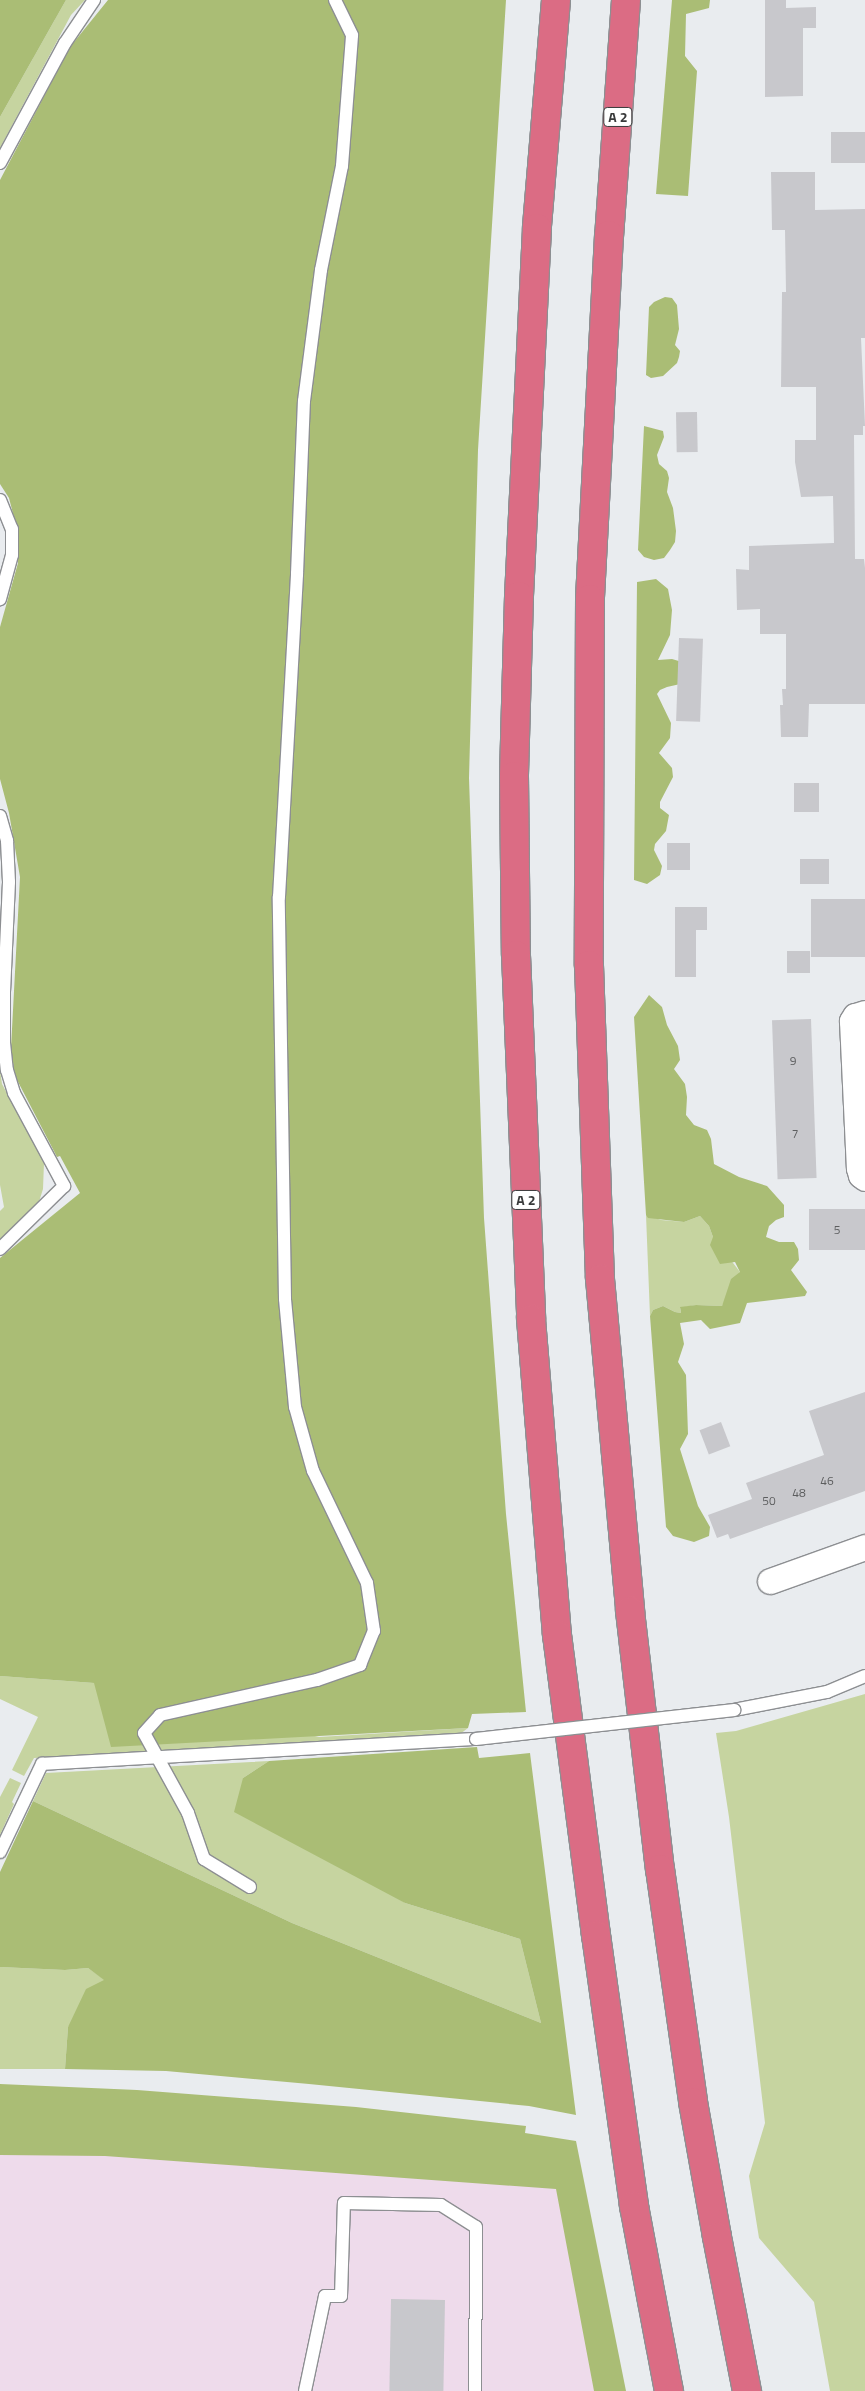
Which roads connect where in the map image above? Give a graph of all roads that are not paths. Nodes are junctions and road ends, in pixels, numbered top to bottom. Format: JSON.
{"nodes":[{"id":1,"x":94,"y":0,"type":"edge"},
{"id":2,"x":335,"y":0,"type":"edge"},
{"id":3,"x":556,"y":0,"type":"edge"},
{"id":4,"x":626,"y":0,"type":"edge"},
{"id":5,"x":0,"y":163,"type":"edge"},
{"id":6,"x":0,"y":500,"type":"edge"},
{"id":7,"x":0,"y":599,"type":"edge"},
{"id":8,"x":0,"y":816,"type":"edge"},
{"id":9,"x":865,"y":1013,"type":"edge"},
{"id":10,"x":865,"y":1178,"type":"edge"},
{"id":11,"x":0,"y":1249,"type":"edge"},
{"id":12,"x":865,"y":1547,"type":"edge"},
{"id":13,"x":770,"y":1581,"type":"dead end"},
{"id":14,"x":865,"y":1676,"type":"edge"},
{"id":15,"x":157,"y":1757,"type":"junction"},
{"id":16,"x":0,"y":1852,"type":"edge"},
{"id":17,"x":250,"y":1887,"type":"dead end"},
{"id":18,"x":305,"y":2391,"type":"edge"},
{"id":19,"x":475,"y":2391,"type":"edge"},
{"id":20,"x":669,"y":2391,"type":"edge"},
{"id":21,"x":747,"y":2391,"type":"edge"}],
"edges":[{"from":1,"to":5,"type":"lane"},
{"from":2,"to":15,"type":"lane"},
{"from":3,"to":20,"type":"highway","number":"A 2"},
{"from":4,"to":21,"type":"highway","number":"A 2"},
{"from":6,"to":7,"type":"lane"},
{"from":8,"to":11,"type":"lane"},
{"from":9,"to":10,"type":"street"},
{"from":12,"to":13,"type":"street"},
{"from":14,"to":15,"type":"lane","bridge":true},
{"from":15,"to":16,"type":"lane"},
{"from":15,"to":17,"type":"lane"},
{"from":18,"to":19,"type":"lane"}]}
